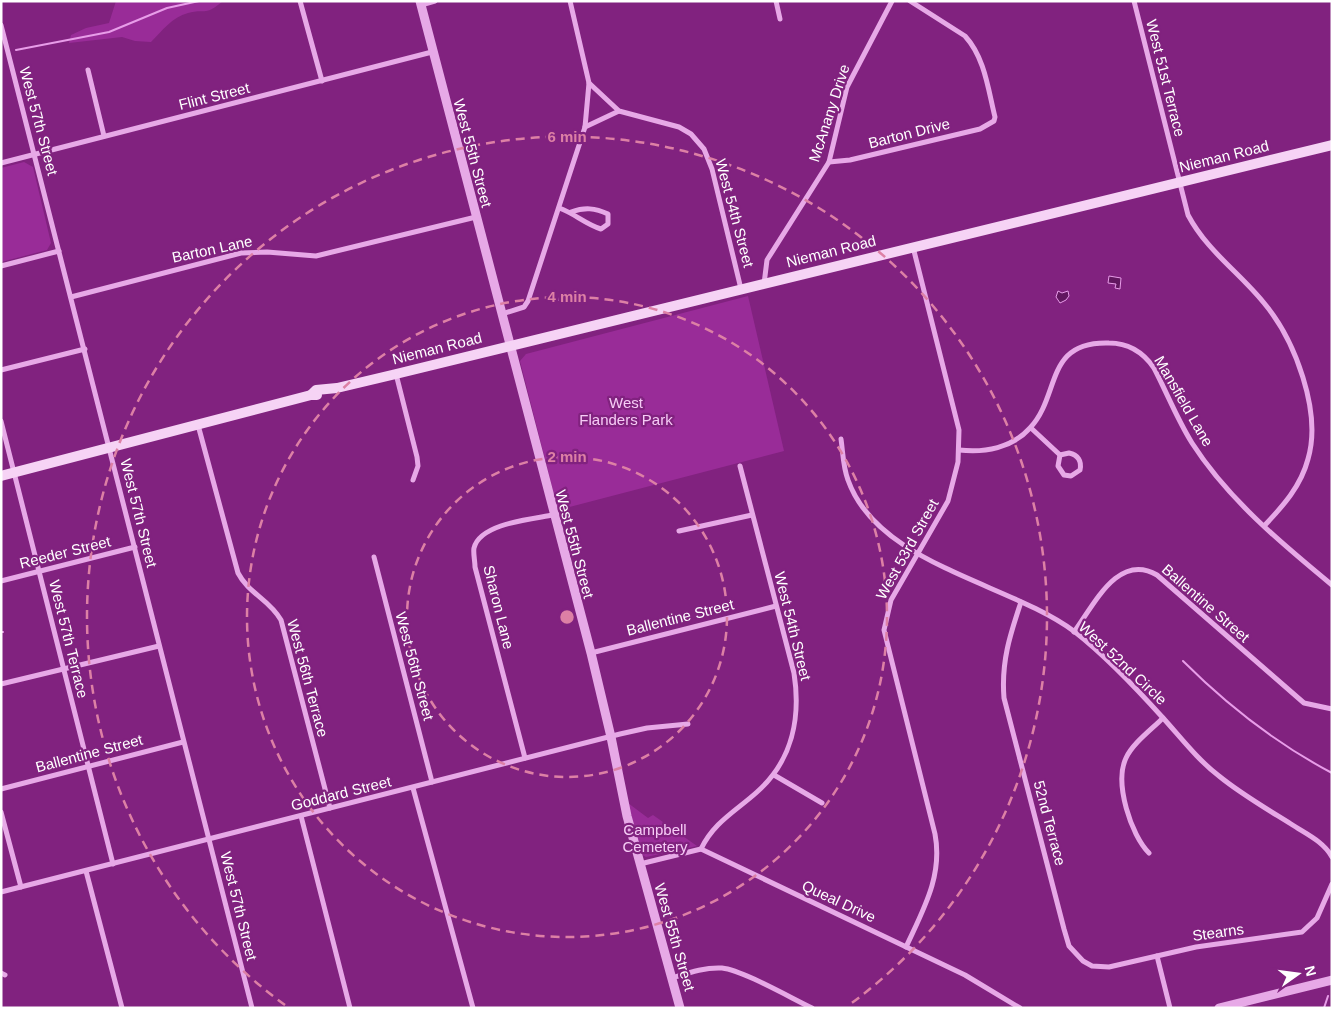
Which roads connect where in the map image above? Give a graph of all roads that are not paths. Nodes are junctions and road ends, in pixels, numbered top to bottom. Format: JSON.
{"nodes":[{"id":1,"x":300,"y":1,"type":"edge"},
{"id":2,"x":435,"y":1,"type":"edge"},
{"id":3,"x":570,"y":1,"type":"edge"},
{"id":4,"x":776,"y":1,"type":"edge"},
{"id":5,"x":892,"y":1,"type":"edge"},
{"id":6,"x":910,"y":1,"type":"edge"},
{"id":7,"x":1134,"y":1,"type":"edge"},
{"id":8,"x":420,"y":3,"type":"edge"},
{"id":9,"x":780,"y":19,"type":"dead end"},
{"id":10,"x":1,"y":25,"type":"edge"},
{"id":11,"x":432,"y":52,"type":"junction"},
{"id":12,"x":88,"y":70,"type":"dead end"},
{"id":13,"x":322,"y":81,"type":"junction"},
{"id":14,"x":589,"y":83,"type":"junction"},
{"id":15,"x":619,"y":111,"type":"junction"},
{"id":16,"x":585,"y":127,"type":"junction"},
{"id":17,"x":104,"y":136,"type":"junction"},
{"id":18,"x":1332,"y":145,"type":"edge"},
{"id":19,"x":35,"y":154,"type":"junction"},
{"id":20,"x":1,"y":162,"type":"edge"},
{"id":21,"x":829,"y":162,"type":"junction"},
{"id":22,"x":1180,"y":182,"type":"junction"},
{"id":23,"x":559,"y":208,"type":"junction"},
{"id":24,"x":572,"y":212,"type":"junction"},
{"id":25,"x":476,"y":217,"type":"junction"},
{"id":26,"x":913,"y":247,"type":"junction"},
{"id":27,"x":60,"y":251,"type":"junction"},
{"id":28,"x":1,"y":266,"type":"edge"},
{"id":29,"x":764,"y":284,"type":"junction"},
{"id":30,"x":742,"y":290,"type":"junction"},
{"id":31,"x":72,"y":297,"type":"junction"},
{"id":32,"x":502,"y":314,"type":"junction"},
{"id":33,"x":508,"y":345,"type":"junction"},
{"id":34,"x":85,"y":349,"type":"junction"},
{"id":35,"x":1,"y":370,"type":"edge"},
{"id":36,"x":396,"y":374,"type":"junction"},
{"id":37,"x":1,"y":420,"type":"edge"},
{"id":38,"x":198,"y":425,"type":"junction"},
{"id":39,"x":1031,"y":428,"type":"junction"},
{"id":40,"x":841,"y":439,"type":"dead end"},
{"id":41,"x":110,"y":448,"type":"junction"},
{"id":42,"x":959,"y":450,"type":"junction"},
{"id":43,"x":1060,"y":455,"type":"junction"},
{"id":44,"x":740,"y":466,"type":"dead end"},
{"id":45,"x":15,"y":472,"type":"junction"},
{"id":46,"x":1,"y":476,"type":"edge"},
{"id":47,"x":414,"y":480,"type":"dead end"},
{"id":48,"x":752,"y":514,"type":"junction"},
{"id":49,"x":554,"y":515,"type":"junction"},
{"id":50,"x":1264,"y":525,"type":"junction"},
{"id":51,"x":679,"y":531,"type":"dead end"},
{"id":52,"x":135,"y":547,"type":"junction"},
{"id":53,"x":919,"y":553,"type":"junction"},
{"id":54,"x":374,"y":557,"type":"dead end"},
{"id":55,"x":40,"y":572,"type":"junction"},
{"id":56,"x":1,"y":581,"type":"edge"},
{"id":57,"x":1332,"y":585,"type":"edge"},
{"id":58,"x":1021,"y":602,"type":"junction"},
{"id":59,"x":776,"y":606,"type":"junction"},
{"id":60,"x":1074,"y":632,"type":"junction"},
{"id":61,"x":159,"y":646,"type":"junction"},
{"id":62,"x":591,"y":653,"type":"junction"},
{"id":63,"x":63,"y":668,"type":"junction"},
{"id":64,"x":1,"y":684,"type":"edge"},
{"id":65,"x":1332,"y":709,"type":"edge"},
{"id":66,"x":1163,"y":718,"type":"junction"},
{"id":67,"x":688,"y":724,"type":"dead end"},
{"id":68,"x":611,"y":737,"type":"junction"},
{"id":69,"x":183,"y":742,"type":"junction"},
{"id":70,"x":525,"y":758,"type":"junction"},
{"id":71,"x":89,"y":766,"type":"junction"},
{"id":72,"x":774,"y":775,"type":"junction"},
{"id":73,"x":432,"y":782,"type":"junction"},
{"id":74,"x":413,"y":788,"type":"junction"},
{"id":75,"x":1,"y":789,"type":"edge"},
{"id":76,"x":822,"y":803,"type":"dead end"},
{"id":77,"x":330,"y":808,"type":"junction"},
{"id":78,"x":1,"y":812,"type":"edge"},
{"id":79,"x":301,"y":816,"type":"junction"},
{"id":80,"x":209,"y":839,"type":"junction"},
{"id":81,"x":700,"y":848,"type":"junction"},
{"id":82,"x":1149,"y":853,"type":"dead end"},
{"id":83,"x":1332,"y":857,"type":"edge"},
{"id":84,"x":113,"y":864,"type":"junction"},
{"id":85,"x":640,"y":864,"type":"junction"},
{"id":86,"x":86,"y":871,"type":"junction"},
{"id":87,"x":1332,"y":884,"type":"edge"},
{"id":88,"x":21,"y":887,"type":"junction"},
{"id":89,"x":1,"y":892,"type":"edge"},
{"id":90,"x":906,"y":947,"type":"junction"},
{"id":91,"x":1157,"y":956,"type":"junction"},
{"id":92,"x":1083,"y":962,"type":"joint"},
{"id":93,"x":672,"y":978,"type":"junction"},
{"id":94,"x":1332,"y":980,"type":"edge"},
{"id":95,"x":122,"y":1008,"type":"edge"},
{"id":96,"x":252,"y":1008,"type":"edge"},
{"id":97,"x":350,"y":1008,"type":"edge"},
{"id":98,"x":473,"y":1008,"type":"edge"},
{"id":99,"x":680,"y":1008,"type":"edge"},
{"id":100,"x":812,"y":1008,"type":"edge"},
{"id":101,"x":1020,"y":1008,"type":"edge"},
{"id":102,"x":1170,"y":1008,"type":"edge"},
{"id":103,"x":1219,"y":1008,"type":"edge"}],
"edges":[{"from":1,"to":13,"type":"street"},
{"from":2,"to":8,"type":"street"},
{"from":3,"to":14,"type":"street"},
{"from":4,"to":9,"type":"street"},
{"from":5,"to":21,"type":"street","name":"McAnany Drive"},
{"from":6,"to":21,"type":"street","name":"Barton Drive"},
{"from":7,"to":22,"type":"street","name":"West 51st Terrace"},
{"from":8,"to":11,"type":"street","name":"West 55th Street"},
{"from":10,"to":19,"type":"street","name":"West 57th Street"},
{"from":11,"to":13,"type":"street","name":"Flint Street"},
{"from":11,"to":25,"type":"street","name":"West 55th Street"},
{"from":12,"to":17,"type":"street"},
{"from":13,"to":17,"type":"street","name":"Flint Street"},
{"from":14,"to":15,"type":"street","name":"West 54th Street"},
{"from":14,"to":16,"type":"street"},
{"from":15,"to":16,"type":"street"},
{"from":15,"to":30,"type":"street","name":"West 54th Street"},
{"from":16,"to":23,"type":"street"},
{"from":17,"to":19,"type":"street","name":"Flint Street"},
{"from":18,"to":22,"type":"main road","name":"Nieman Road"},
{"from":19,"to":20,"type":"street","name":"Flint Street"},
{"from":19,"to":27,"type":"street","name":"West 57th Street"},
{"from":21,"to":29,"type":"street","name":"McAnany Drive"},
{"from":22,"to":26,"type":"main road","name":"Nieman Road"},
{"from":22,"to":50,"type":"street","name":"West 51st Terrace"},
{"from":23,"to":24,"type":"street"},
{"from":23,"to":32,"type":"street"},
{"from":24,"to":24,"type":"street"},
{"from":25,"to":31,"type":"street","name":"Barton Lane"},
{"from":25,"to":32,"type":"street","name":"West 55th Street"},
{"from":26,"to":29,"type":"main road","name":"Nieman Road"},
{"from":26,"to":42,"type":"street","name":"West 53rd Street"},
{"from":27,"to":28,"type":"street"},
{"from":27,"to":31,"type":"street","name":"West 57th Street"},
{"from":29,"to":30,"type":"main road","name":"Nieman Road"},
{"from":30,"to":33,"type":"main road","name":"Nieman Road"},
{"from":31,"to":34,"type":"street","name":"West 57th Street"},
{"from":32,"to":33,"type":"street","name":"West 55th Street"},
{"from":33,"to":36,"type":"main road","name":"Nieman Road"},
{"from":33,"to":49,"type":"street","name":"West 55th Street"},
{"from":34,"to":35,"type":"street"},
{"from":34,"to":41,"type":"street","name":"West 57th Street"},
{"from":36,"to":38,"type":"main road","name":"Nieman Road"},
{"from":36,"to":47,"type":"street"},
{"from":37,"to":45,"type":"street","name":"West 57th Terrace"},
{"from":38,"to":41,"type":"main road","name":"Nieman Road"},
{"from":38,"to":77,"type":"street","name":"West 56th Terrace"},
{"from":39,"to":42,"type":"street","name":"Mansfield Lane"},
{"from":39,"to":43,"type":"street"},
{"from":39,"to":50,"type":"street","name":"Mansfield Lane"},
{"from":40,"to":53,"type":"street","name":"West 52nd Circle"},
{"from":41,"to":45,"type":"main road","name":"Nieman Road"},
{"from":41,"to":52,"type":"street","name":"West 57th Street"},
{"from":42,"to":53,"type":"street","name":"West 53rd Street"},
{"from":43,"to":43,"type":"street"},
{"from":44,"to":48,"type":"street","name":"West 54th Street"},
{"from":45,"to":46,"type":"main road","name":"Nieman Road"},
{"from":45,"to":55,"type":"street","name":"West 57th Terrace"},
{"from":48,"to":51,"type":"street"},
{"from":48,"to":59,"type":"street","name":"West 54th Street"},
{"from":49,"to":62,"type":"street","name":"West 55th Street"},
{"from":49,"to":70,"type":"street","name":"Sharon Lane"},
{"from":50,"to":57,"type":"street","name":"Mansfield Lane"},
{"from":52,"to":55,"type":"street","name":"Reeder Street"},
{"from":52,"to":61,"type":"street","name":"West 57th Street"},
{"from":53,"to":58,"type":"street","name":"West 52nd Circle"},
{"from":53,"to":90,"type":"street","name":"West 53rd Street"},
{"from":54,"to":73,"type":"street","name":"West 56th Street"},
{"from":55,"to":56,"type":"street","name":"Reeder Street"},
{"from":55,"to":63,"type":"street","name":"West 57th Terrace"},
{"from":58,"to":60,"type":"street","name":"West 52nd Circle"},
{"from":58,"to":92,"type":"street","name":"52nd Terrace"},
{"from":59,"to":62,"type":"street","name":"Ballentine Street"},
{"from":59,"to":72,"type":"street","name":"West 54th Street"},
{"from":60,"to":65,"type":"street","name":"Ballentine Street"},
{"from":60,"to":66,"type":"street","name":"West 52nd Circle"},
{"from":61,"to":63,"type":"street"},
{"from":61,"to":69,"type":"street","name":"West 57th Street"},
{"from":62,"to":68,"type":"street","name":"West 55th Street"},
{"from":63,"to":64,"type":"street"},
{"from":63,"to":71,"type":"street","name":"West 57th Terrace"},
{"from":66,"to":82,"type":"street"},
{"from":66,"to":83,"type":"street","name":"West 52nd Circle"},
{"from":67,"to":68,"type":"street","name":"Goddard Street"},
{"from":68,"to":70,"type":"street","name":"Goddard Street"},
{"from":68,"to":85,"type":"street","name":"West 55th Street"},
{"from":69,"to":71,"type":"street","name":"Ballentine Street"},
{"from":69,"to":80,"type":"street","name":"West 57th Street"},
{"from":70,"to":73,"type":"street","name":"Goddard Street"},
{"from":71,"to":75,"type":"street","name":"Ballentine Street"},
{"from":71,"to":84,"type":"street","name":"West 57th Terrace"},
{"from":72,"to":76,"type":"street"},
{"from":72,"to":81,"type":"street","name":"West 54th Street"},
{"from":73,"to":74,"type":"street","name":"Goddard Street"},
{"from":74,"to":77,"type":"street","name":"Goddard Street"},
{"from":74,"to":98,"type":"street"},
{"from":77,"to":79,"type":"street","name":"Goddard Street"},
{"from":78,"to":88,"type":"street"},
{"from":79,"to":80,"type":"street","name":"Goddard Street"},
{"from":79,"to":97,"type":"street"},
{"from":80,"to":84,"type":"street","name":"Goddard Street"},
{"from":80,"to":96,"type":"street","name":"West 57th Street"},
{"from":81,"to":85,"type":"street"},
{"from":81,"to":90,"type":"street","name":"Queal Drive"},
{"from":84,"to":86,"type":"street","name":"Goddard Street"},
{"from":85,"to":93,"type":"street","name":"West 55th Street"},
{"from":86,"to":88,"type":"street","name":"Goddard Street"},
{"from":86,"to":95,"type":"street"},
{"from":87,"to":91,"type":"street","name":"Stearns"},
{"from":88,"to":89,"type":"street","name":"Goddard Street"},
{"from":90,"to":101,"type":"street","name":"Queal Drive"},
{"from":91,"to":92,"type":"street","name":"Stearns"},
{"from":91,"to":102,"type":"street"},
{"from":93,"to":99,"type":"street","name":"West 55th Street"},
{"from":93,"to":100,"type":"street"},
{"from":94,"to":103,"type":"street"}]}
